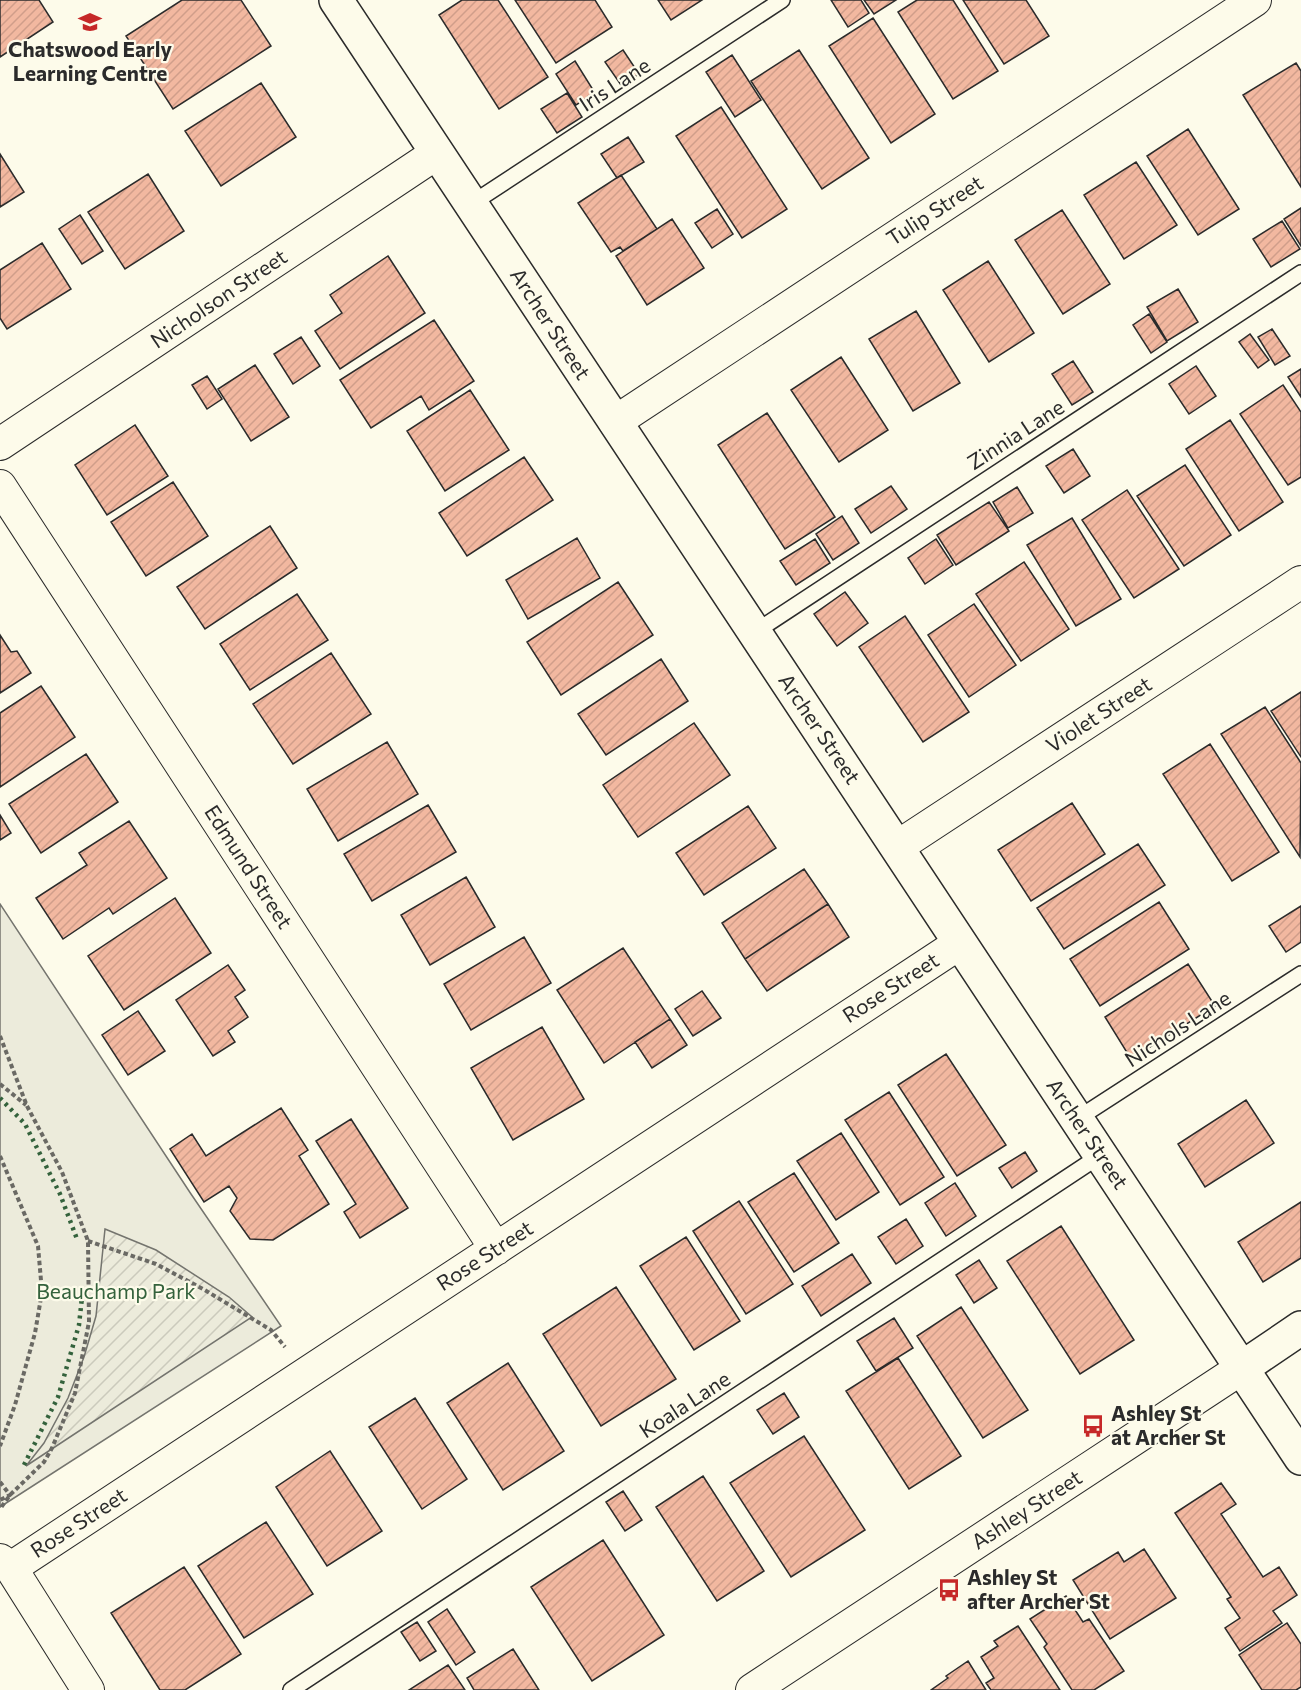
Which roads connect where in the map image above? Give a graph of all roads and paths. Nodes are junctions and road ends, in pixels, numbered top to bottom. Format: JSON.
{"nodes":[{"id":1,"x":336,"y":0,"type":"edge"},
{"id":2,"x":782,"y":0,"type":"edge"},
{"id":3,"x":1255,"y":0,"type":"edge"},
{"id":4,"x":437,"y":153,"type":"junction"},
{"id":5,"x":471,"y":204,"type":"junction"},
{"id":6,"x":1301,"y":273,"type":"edge"},
{"id":7,"x":615,"y":422,"type":"junction"},
{"id":8,"x":0,"y":444,"type":"edge"},
{"id":9,"x":0,"y":486,"type":"edge"},
{"id":10,"x":1301,"y":582,"type":"edge"},
{"id":11,"x":755,"y":632,"type":"junction"},
{"id":12,"x":897,"y":847,"type":"junction"},
{"id":13,"x":960,"y":943,"type":"junction"},
{"id":14,"x":1301,"y":974,"type":"edge"},
{"id":15,"x":0,"y":1036,"type":"edge"},
{"id":16,"x":0,"y":1084,"type":"edge"},
{"id":17,"x":27,"y":1106,"type":"junction"},
{"id":18,"x":1077,"y":1119,"type":"junction"},
{"id":19,"x":1101,"y":1155,"type":"junction"},
{"id":20,"x":0,"y":1156,"type":"edge"},
{"id":21,"x":88,"y":1241,"type":"junction"},
{"id":22,"x":496,"y":1248,"type":"junction"},
{"id":23,"x":1301,"y":1328,"type":"edge"},
{"id":24,"x":1242,"y":1368,"type":"junction"},
{"id":25,"x":304,"y":1375,"type":"junction"},
{"id":26,"x":0,"y":1446,"type":"edge"},
{"id":27,"x":1301,"y":1458,"type":"edge"},
{"id":28,"x":0,"y":1482,"type":"edge"},
{"id":29,"x":10,"y":1495,"type":"junction"},
{"id":30,"x":0,"y":1500,"type":"edge"},
{"id":31,"x":0,"y":1509,"type":"edge"},
{"id":32,"x":5,"y":1564,"type":"edge"},
{"id":33,"x":88,"y":1690,"type":"edge"},
{"id":34,"x":291,"y":1690,"type":"edge"},
{"id":35,"x":752,"y":1690,"type":"edge"}],
"edges":[{"from":1,"to":4,"type":"main road","name":"Archer Street"},
{"from":2,"to":5,"type":"lane","name":"Iris Lane"},
{"from":3,"to":7,"type":"street","name":"Tulip Street"},
{"from":4,"to":5,"type":"main road","name":"Archer Street"},
{"from":4,"to":8,"type":"street","name":"Nicholson Street"},
{"from":5,"to":7,"type":"main road","name":"Archer Street"},
{"from":6,"to":11,"type":"lane","name":"Zinnia Lane"},
{"from":7,"to":11,"type":"main road","name":"Archer Street"},
{"from":9,"to":22,"type":"street","name":"Edmund Street"},
{"from":10,"to":12,"type":"street","name":"Violet Street"},
{"from":11,"to":12,"type":"main road","name":"Archer Street"},
{"from":12,"to":13,"type":"main road","name":"Archer Street"},
{"from":13,"to":18,"type":"main road","name":"Archer Street"},
{"from":13,"to":22,"type":"street","name":"Rose Street"},
{"from":14,"to":18,"type":"lane","name":"Nichols Lane"},
{"from":15,"to":17,"type":"path"},
{"from":16,"to":17,"type":"path"},
{"from":17,"to":21,"type":"path"},
{"from":18,"to":19,"type":"main road","name":"Archer Street"},
{"from":19,"to":24,"type":"main road","name":"Archer Street"},
{"from":19,"to":34,"type":"lane","name":"Koala Lane"},
{"from":20,"to":26,"type":"path"},
{"from":21,"to":25,"type":"path"},
{"from":21,"to":29,"type":"path"},
{"from":22,"to":25,"type":"street","name":"Rose Street"},
{"from":23,"to":24,"type":"main road","name":"Ashley Street"},
{"from":24,"to":27,"type":"main road","name":"Archer Street"},
{"from":24,"to":35,"type":"street","name":"Ashley Street"},
{"from":25,"to":32,"type":"street","name":"Rose Street"},
{"from":28,"to":29,"type":"path"},
{"from":29,"to":30,"type":"path"},
{"from":29,"to":31,"type":"path"},
{"from":32,"to":33,"type":"street"}]}
